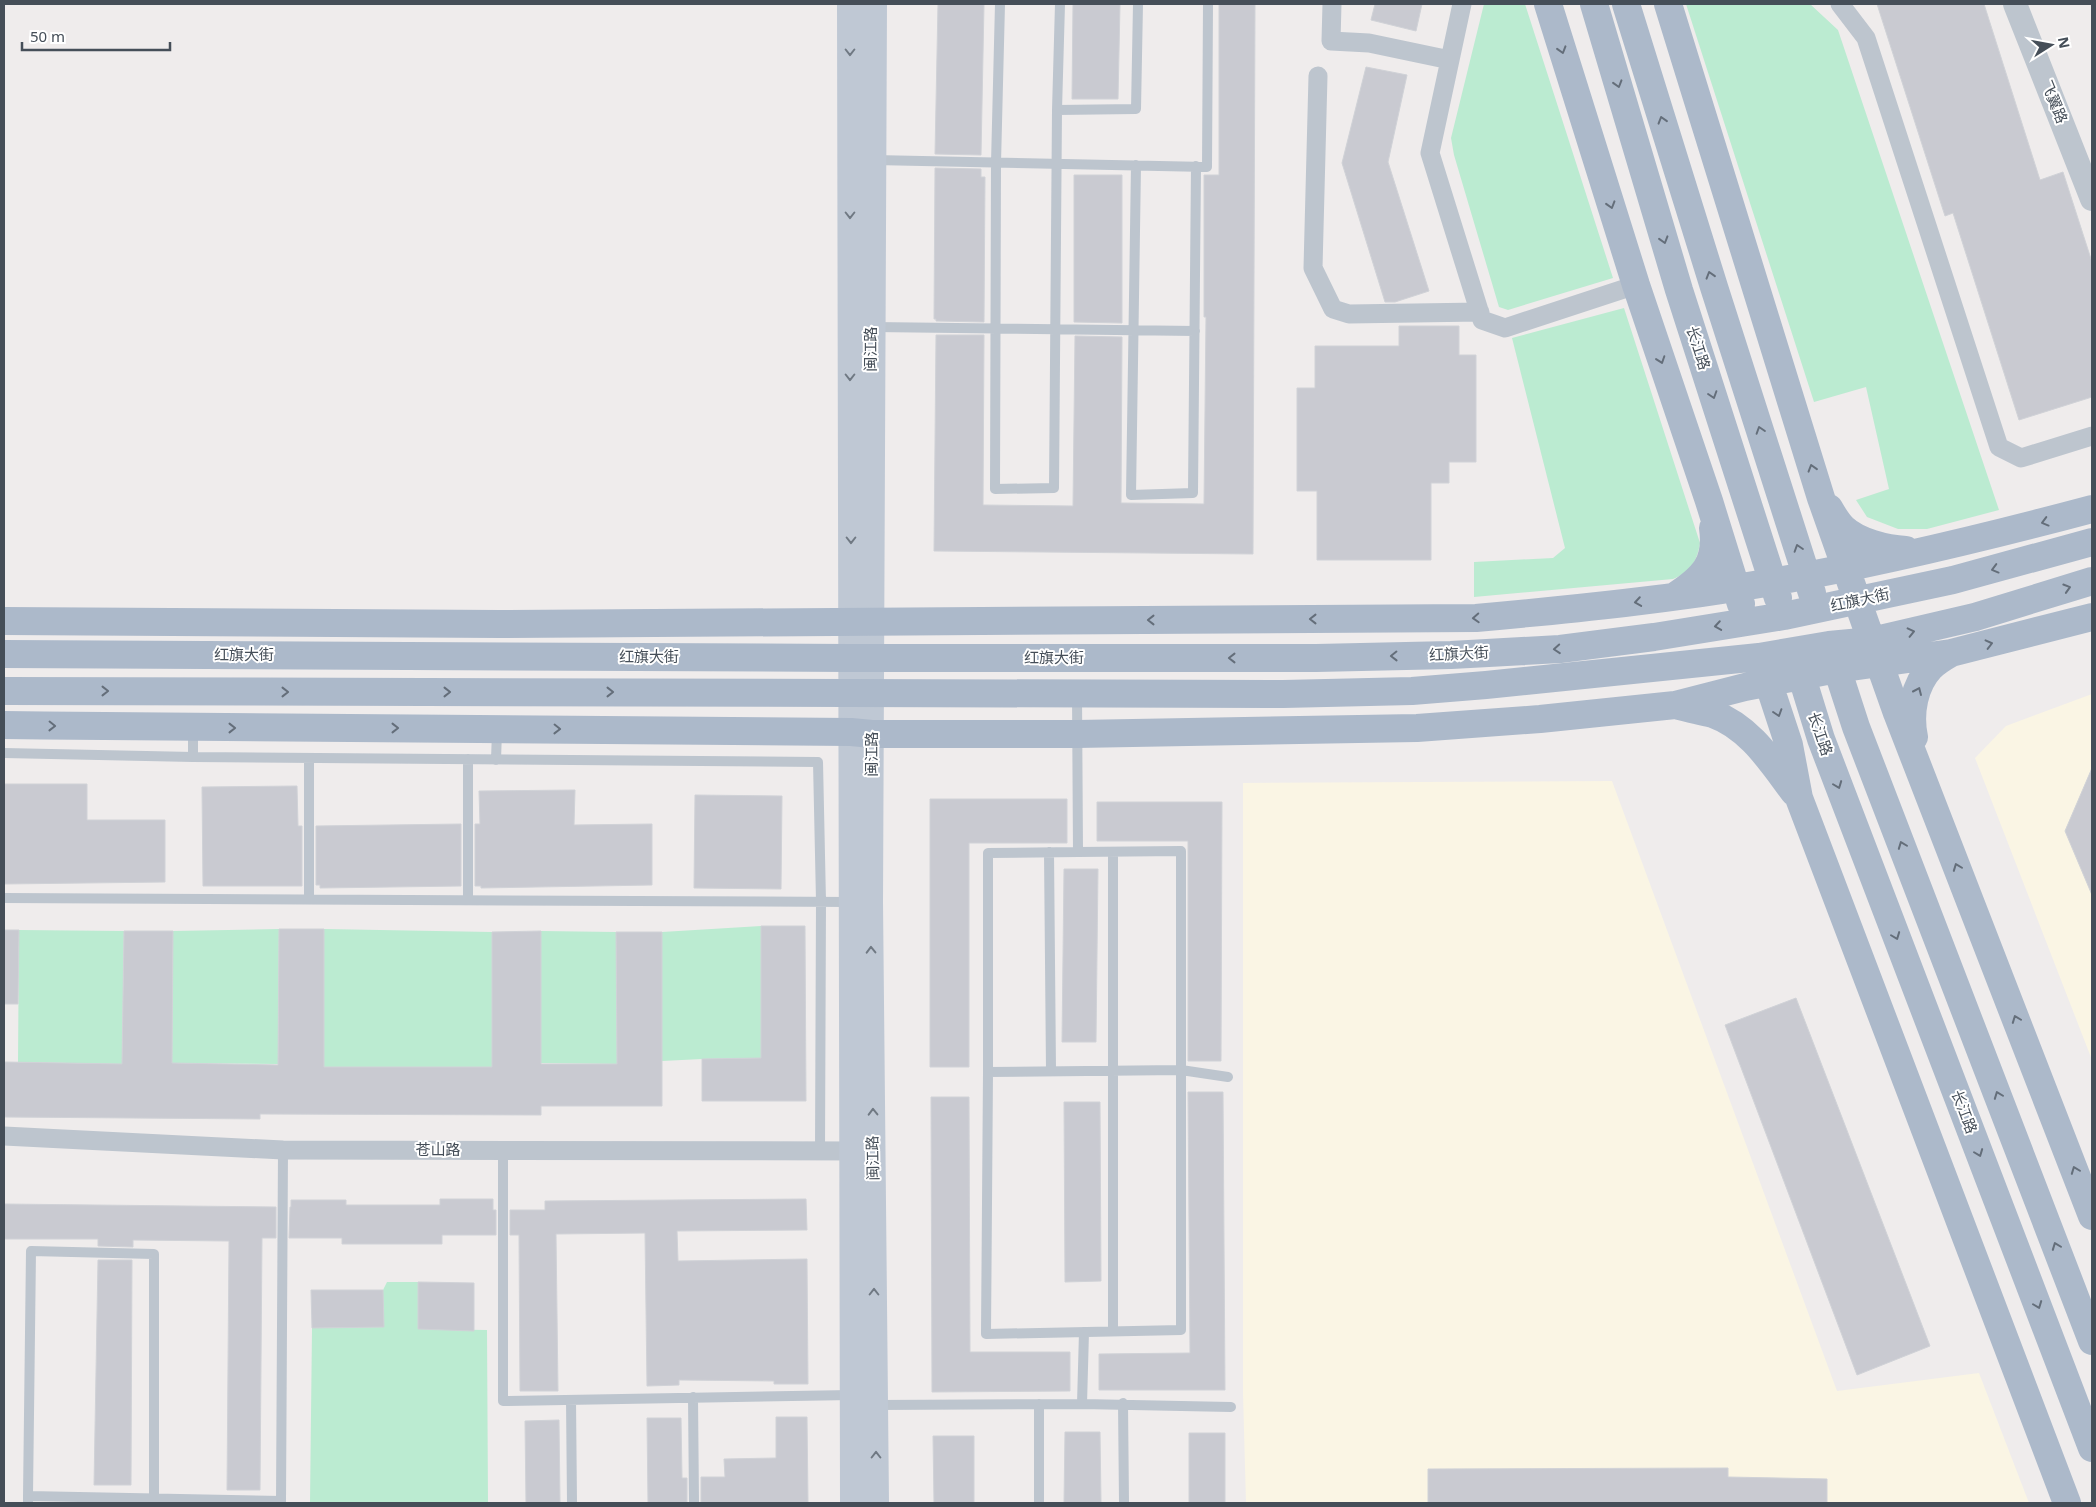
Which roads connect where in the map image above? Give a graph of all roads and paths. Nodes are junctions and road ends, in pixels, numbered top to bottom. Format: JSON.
{"nodes":[{"id":1,"x":850,"y":4,"type":"edge"},
{"id":2,"x":874,"y":4,"type":"edge"},
{"id":3,"x":1000,"y":4,"type":"edge"},
{"id":4,"x":1060,"y":4,"type":"edge"},
{"id":5,"x":1138,"y":4,"type":"edge"},
{"id":6,"x":1208,"y":4,"type":"edge"},
{"id":7,"x":1332,"y":4,"type":"edge"},
{"id":8,"x":1462,"y":4,"type":"edge"},
{"id":9,"x":1548,"y":4,"type":"edge"},
{"id":10,"x":1594,"y":4,"type":"edge"},
{"id":11,"x":1626,"y":4,"type":"edge"},
{"id":12,"x":1668,"y":4,"type":"edge"},
{"id":13,"x":1840,"y":4,"type":"edge"},
{"id":14,"x":2015,"y":4,"type":"edge"},
{"id":15,"x":1450,"y":60,"type":"junction"},
{"id":16,"x":1318,"y":76,"type":"dead end"},
{"id":17,"x":1057,"y":110,"type":"junction"},
{"id":18,"x":873,"y":160,"type":"junction"},
{"id":19,"x":996,"y":163,"type":"junction"},
{"id":20,"x":1056,"y":164,"type":"junction"},
{"id":21,"x":1136,"y":165,"type":"junction"},
{"id":22,"x":1196,"y":166,"type":"junction"},
{"id":23,"x":2092,"y":199,"type":"edge"},
{"id":24,"x":1636,"y":285,"type":"junction"},
{"id":25,"x":1480,"y":312,"type":"junction"},
{"id":26,"x":871,"y":327,"type":"junction"},
{"id":27,"x":996,"y":328,"type":"junction"},
{"id":28,"x":1055,"y":330,"type":"junction"},
{"id":29,"x":1134,"y":330,"type":"junction"},
{"id":30,"x":1195,"y":331,"type":"junction"},
{"id":31,"x":2092,"y":436,"type":"edge"},
{"id":32,"x":1821,"y":498,"type":"junction"},
{"id":33,"x":1709,"y":502,"type":"junction"},
{"id":34,"x":2092,"y":509,"type":"edge"},
{"id":35,"x":2092,"y":542,"type":"edge"},
{"id":36,"x":1918,"y":551,"type":"junction"},
{"id":37,"x":1846,"y":567,"type":"junction"},
{"id":38,"x":1807,"y":575,"type":"junction"},
{"id":39,"x":2092,"y":581,"type":"edge"},
{"id":40,"x":1773,"y":582,"type":"junction"},
{"id":41,"x":1736,"y":588,"type":"junction"},
{"id":42,"x":1675,"y":596,"type":"junction"},
{"id":43,"x":1858,"y":601,"type":"junction"},
{"id":44,"x":1817,"y":610,"type":"junction"},
{"id":45,"x":1784,"y":616,"type":"junction"},
{"id":46,"x":2092,"y":617,"type":"edge"},
{"id":47,"x":4,"y":621,"type":"edge"},
{"id":48,"x":861,"y":622,"type":"junction"},
{"id":49,"x":1747,"y":622,"type":"junction"},
{"id":50,"x":1794,"y":651,"type":"junction"},
{"id":51,"x":1876,"y":652,"type":"junction"},
{"id":52,"x":1951,"y":653,"type":"junction"},
{"id":53,"x":4,"y":654,"type":"edge"},
{"id":54,"x":1759,"y":657,"type":"junction"},
{"id":55,"x":1833,"y":657,"type":"junction"},
{"id":56,"x":861,"y":658,"type":"junction"},
{"id":57,"x":1802,"y":677,"type":"junction"},
{"id":58,"x":1769,"y":683,"type":"junction"},
{"id":59,"x":4,"y":691,"type":"edge"},
{"id":60,"x":861,"y":693,"type":"junction"},
{"id":61,"x":1077,"y":693,"type":"junction"},
{"id":62,"x":1675,"y":705,"type":"junction"},
{"id":63,"x":4,"y":725,"type":"edge"},
{"id":64,"x":193,"y":728,"type":"junction"},
{"id":65,"x":497,"y":728,"type":"junction"},
{"id":66,"x":861,"y":733,"type":"junction"},
{"id":67,"x":1077,"y":734,"type":"junction"},
{"id":68,"x":4,"y":753,"type":"edge"},
{"id":69,"x":193,"y":757,"type":"junction"},
{"id":70,"x":309,"y":758,"type":"junction"},
{"id":71,"x":468,"y":759,"type":"junction"},
{"id":72,"x":496,"y":760,"type":"junction"},
{"id":73,"x":1921,"y":773,"type":"junction"},
{"id":74,"x":1798,"y":798,"type":"junction"},
{"id":75,"x":1049,"y":852,"type":"junction"},
{"id":76,"x":1078,"y":852,"type":"junction"},
{"id":77,"x":1113,"y":852,"type":"junction"},
{"id":78,"x":4,"y":898,"type":"edge"},
{"id":79,"x":309,"y":899,"type":"junction"},
{"id":80,"x":468,"y":900,"type":"junction"},
{"id":81,"x":821,"y":901,"type":"junction"},
{"id":82,"x":861,"y":902,"type":"junction"},
{"id":83,"x":1181,"y":1070,"type":"junction"},
{"id":84,"x":1114,"y":1071,"type":"junction"},
{"id":85,"x":988,"y":1072,"type":"junction"},
{"id":86,"x":1051,"y":1072,"type":"junction"},
{"id":87,"x":1228,"y":1077,"type":"dead end"},
{"id":88,"x":4,"y":1136,"type":"edge"},
{"id":89,"x":283,"y":1150,"type":"junction"},
{"id":90,"x":503,"y":1150,"type":"junction"},
{"id":91,"x":820,"y":1151,"type":"junction"},
{"id":92,"x":863,"y":1151,"type":"junction"},
{"id":93,"x":2092,"y":1216,"type":"edge"},
{"id":94,"x":1113,"y":1331,"type":"junction"},
{"id":95,"x":1084,"y":1332,"type":"junction"},
{"id":96,"x":2092,"y":1341,"type":"edge"},
{"id":97,"x":866,"y":1397,"type":"junction"},
{"id":98,"x":693,"y":1398,"type":"junction"},
{"id":99,"x":571,"y":1400,"type":"junction"},
{"id":100,"x":1123,"y":1403,"type":"junction"},
{"id":101,"x":1039,"y":1404,"type":"junction"},
{"id":102,"x":1082,"y":1404,"type":"junction"},
{"id":103,"x":1231,"y":1407,"type":"dead end"},
{"id":104,"x":2092,"y":1448,"type":"edge"},
{"id":105,"x":28,"y":1500,"type":"edge"},
{"id":106,"x":154,"y":1501,"type":"edge"},
{"id":107,"x":281,"y":1502,"type":"edge"},
{"id":108,"x":572,"y":1503,"type":"edge"},
{"id":109,"x":694,"y":1503,"type":"edge"},
{"id":110,"x":853,"y":1503,"type":"edge"},
{"id":111,"x":876,"y":1503,"type":"edge"},
{"id":112,"x":1039,"y":1503,"type":"edge"},
{"id":113,"x":1124,"y":1503,"type":"edge"},
{"id":114,"x":2067,"y":1503,"type":"edge"}],
"edges":[{"from":1,"to":48,"type":"main road","name":"闽江路","one_way":true},
{"from":2,"to":18,"type":"main road","name":"闽江路"},
{"from":3,"to":19,"type":"lane"},
{"from":4,"to":17,"type":"lane"},
{"from":5,"to":17,"type":"lane"},
{"from":6,"to":22,"type":"lane"},
{"from":7,"to":15,"type":"street"},
{"from":8,"to":15,"type":"street"},
{"from":9,"to":24,"type":"main road","one_way":true},
{"from":10,"to":40,"type":"main road","name":"长江路","one_way":true},
{"from":38,"to":11,"type":"main road","one_way":true},
{"from":32,"to":12,"type":"main road","one_way":true},
{"from":13,"to":31,"type":"street"},
{"from":14,"to":23,"type":"street","name":"飞翼路"},
{"from":15,"to":25,"type":"street"},
{"from":16,"to":25,"type":"street"},
{"from":17,"to":20,"type":"lane"},
{"from":18,"to":19,"type":"lane"},
{"from":18,"to":26,"type":"main road","name":"闽江路"},
{"from":19,"to":20,"type":"lane"},
{"from":19,"to":27,"type":"lane"},
{"from":20,"to":21,"type":"lane"},
{"from":20,"to":28,"type":"lane"},
{"from":21,"to":22,"type":"lane"},
{"from":21,"to":29,"type":"lane"},
{"from":22,"to":30,"type":"lane"},
{"from":24,"to":25,"type":"street"},
{"from":24,"to":33,"type":"main road","one_way":true},
{"from":26,"to":27,"type":"lane"},
{"from":26,"to":48,"type":"main road","name":"闽江路"},
{"from":27,"to":28,"type":"lane"},
{"from":27,"to":28,"type":"lane"},
{"from":28,"to":29,"type":"lane"},
{"from":29,"to":30,"type":"lane"},
{"from":29,"to":30,"type":"lane"},
{"from":32,"to":36,"type":"main road"},
{"from":32,"to":37,"type":"main road"},
{"from":33,"to":41,"type":"main road"},
{"from":33,"to":42,"type":"main road"},
{"from":34,"to":36,"type":"main road","one_way":true},
{"from":35,"to":43,"type":"main road","name":"红旗大街","one_way":true},
{"from":36,"to":37,"type":"main road"},
{"from":37,"to":38,"type":"main road"},
{"from":37,"to":43,"type":"main road"},
{"from":38,"to":40,"type":"main road"},
{"from":38,"to":44,"type":"main road"},
{"from":51,"to":39,"type":"main road","one_way":true},
{"from":40,"to":41,"type":"main road"},
{"from":40,"to":45,"type":"main road","name":"长江路"},
{"from":41,"to":42,"type":"main road"},
{"from":41,"to":49,"type":"main road"},
{"from":42,"to":48,"type":"main road","one_way":true},
{"from":43,"to":44,"type":"main road","name":"红旗大街"},
{"from":43,"to":51,"type":"main road"},
{"from":44,"to":45,"type":"main road","name":"红旗大街"},
{"from":44,"to":55,"type":"main road"},
{"from":45,"to":49,"type":"main road","name":"红旗大街"},
{"from":45,"to":50,"type":"main road","name":"长江路"},
{"from":52,"to":46,"type":"main road","one_way":true},
{"from":47,"to":48,"type":"main road"},
{"from":48,"to":56,"type":"main road","name":"闽江路"},
{"from":49,"to":54,"type":"main road"},
{"from":49,"to":56,"type":"main road","name":"红旗大街","one_way":true},
{"from":50,"to":54,"type":"main road"},
{"from":50,"to":55,"type":"main road"},
{"from":50,"to":57,"type":"main road","name":"长江路"},
{"from":51,"to":52,"type":"main road"},
{"from":51,"to":55,"type":"main road"},
{"from":51,"to":73,"type":"main road"},
{"from":73,"to":52,"type":"main road","one_way":true},
{"from":53,"to":56,"type":"main road","name":"红旗大街"},
{"from":54,"to":58,"type":"main road"},
{"from":54,"to":61,"type":"main road"},
{"from":55,"to":57,"type":"main road"},
{"from":96,"to":55,"type":"main road","one_way":true},
{"from":56,"to":60,"type":"main road","name":"闽江路"},
{"from":57,"to":58,"type":"main road"},
{"from":57,"to":104,"type":"main road","name":"长江路","one_way":true},
{"from":58,"to":62,"type":"main road"},
{"from":58,"to":74,"type":"main road","one_way":true},
{"from":59,"to":60,"type":"main road","one_way":true},
{"from":60,"to":61,"type":"main road"},
{"from":60,"to":66,"type":"main road","name":"闽江路"},
{"from":61,"to":67,"type":"lane"},
{"from":62,"to":67,"type":"main road"},
{"from":62,"to":74,"type":"main road"},
{"from":63,"to":64,"type":"main road","one_way":true},
{"from":64,"to":65,"type":"main road","one_way":true},
{"from":64,"to":69,"type":"lane"},
{"from":65,"to":66,"type":"main road","one_way":true},
{"from":65,"to":72,"type":"lane"},
{"from":66,"to":67,"type":"main road"},
{"from":66,"to":82,"type":"main road","name":"闽江路"},
{"from":67,"to":76,"type":"lane"},
{"from":68,"to":69,"type":"lane"},
{"from":69,"to":70,"type":"lane"},
{"from":70,"to":71,"type":"lane"},
{"from":70,"to":79,"type":"lane"},
{"from":71,"to":72,"type":"lane"},
{"from":71,"to":80,"type":"lane"},
{"from":72,"to":81,"type":"lane"},
{"from":93,"to":73,"type":"main road","one_way":true},
{"from":74,"to":114,"type":"main road"},
{"from":75,"to":76,"type":"lane"},
{"from":75,"to":85,"type":"lane"},
{"from":75,"to":86,"type":"lane"},
{"from":76,"to":77,"type":"lane"},
{"from":77,"to":83,"type":"lane"},
{"from":77,"to":84,"type":"lane"},
{"from":78,"to":79,"type":"lane"},
{"from":79,"to":80,"type":"lane"},
{"from":80,"to":81,"type":"lane"},
{"from":81,"to":82,"type":"lane"},
{"from":81,"to":91,"type":"lane"},
{"from":82,"to":92,"type":"main road","name":"闽江路"},
{"from":83,"to":84,"type":"lane"},
{"from":83,"to":87,"type":"lane"},
{"from":83,"to":94,"type":"lane"},
{"from":84,"to":86,"type":"lane"},
{"from":84,"to":94,"type":"lane"},
{"from":85,"to":86,"type":"lane"},
{"from":85,"to":95,"type":"lane"},
{"from":88,"to":89,"type":"street","name":"苍山路"},
{"from":89,"to":90,"type":"street","name":"苍山路"},
{"from":89,"to":107,"type":"lane"},
{"from":90,"to":91,"type":"street","name":"苍山路"},
{"from":90,"to":99,"type":"lane"},
{"from":91,"to":92,"type":"street","name":"苍山路"},
{"from":92,"to":97,"type":"main road","name":"闽江路"},
{"from":94,"to":95,"type":"lane"},
{"from":95,"to":102,"type":"lane"},
{"from":97,"to":98,"type":"lane"},
{"from":97,"to":101,"type":"lane"},
{"from":97,"to":110,"type":"main road","name":"闽江路"},
{"from":111,"to":97,"type":"main road","name":"闽江路","one_way":true},
{"from":98,"to":99,"type":"lane"},
{"from":98,"to":109,"type":"lane"},
{"from":99,"to":108,"type":"lane"},
{"from":100,"to":102,"type":"lane"},
{"from":100,"to":103,"type":"lane"},
{"from":100,"to":113,"type":"lane"},
{"from":101,"to":102,"type":"lane"},
{"from":101,"to":112,"type":"lane"},
{"from":105,"to":106,"type":"lane"},
{"from":105,"to":106,"type":"lane"},
{"from":106,"to":107,"type":"lane"}]}
